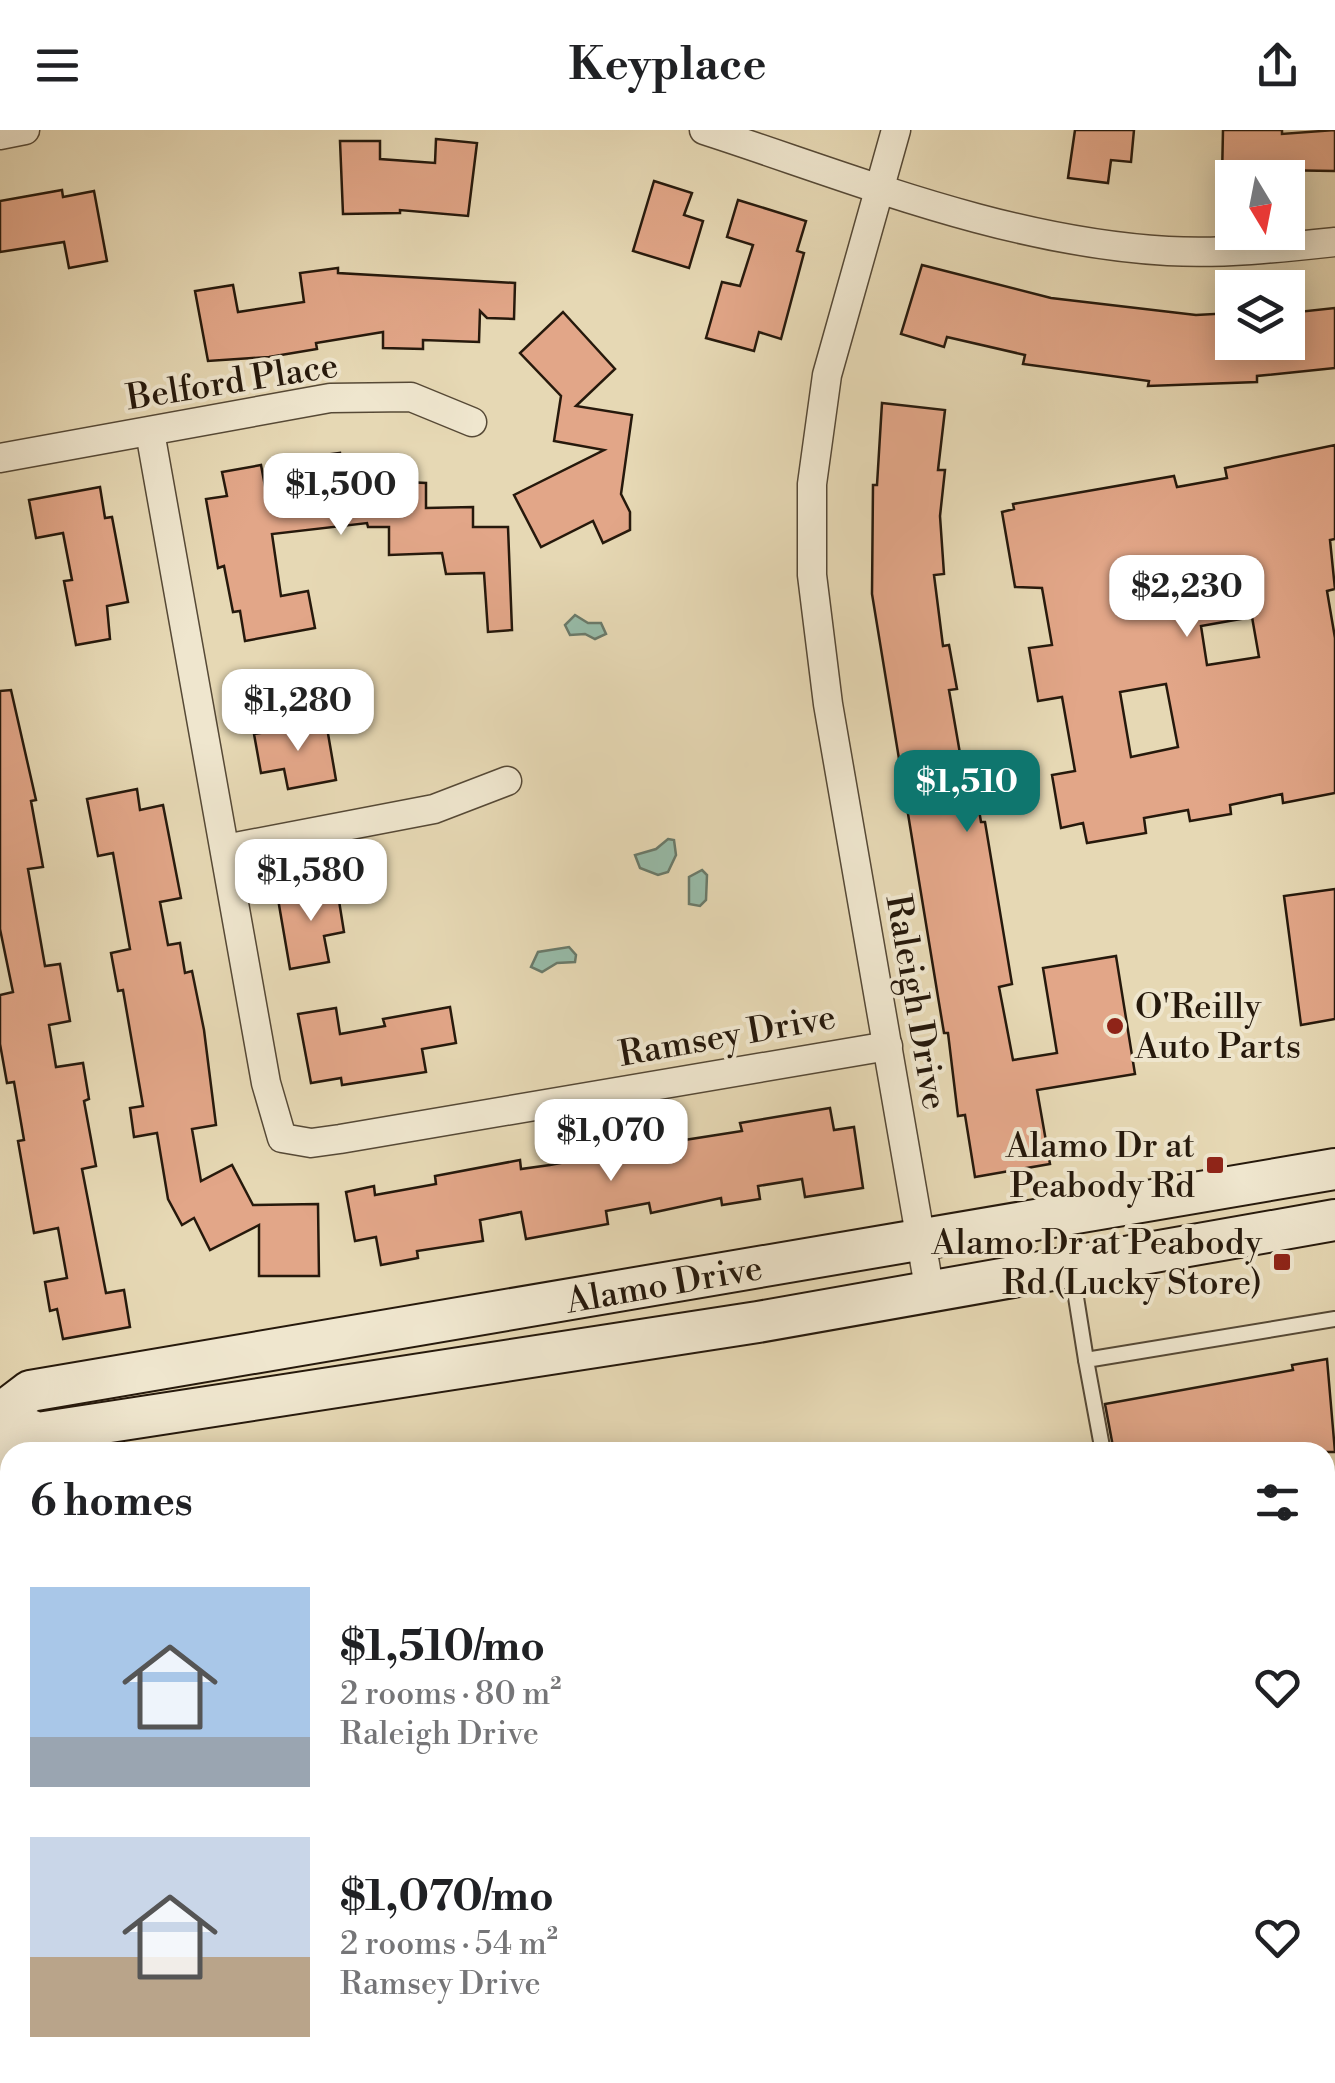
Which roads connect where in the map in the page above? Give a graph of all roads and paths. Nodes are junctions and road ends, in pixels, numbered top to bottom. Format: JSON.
{"nodes":[{"id":1,"x":25,"y":130,"type":"edge"},
{"id":2,"x":704,"y":130,"type":"edge"},
{"id":3,"x":896,"y":130,"type":"edge"},
{"id":4,"x":0,"y":135,"type":"edge"},
{"id":5,"x":882,"y":188,"type":"junction"},
{"id":6,"x":1335,"y":242,"type":"edge"},
{"id":7,"x":472,"y":422,"type":"dead end"},
{"id":8,"x":150,"y":432,"type":"junction"},
{"id":9,"x":0,"y":458,"type":"edge"},
{"id":10,"x":507,"y":781,"type":"dead end"},
{"id":11,"x":225,"y":849,"type":"junction"},
{"id":12,"x":888,"y":1046,"type":"junction"},
{"id":13,"x":1335,"y":1169,"type":"edge"},
{"id":14,"x":1335,"y":1220,"type":"edge"},
{"id":15,"x":920,"y":1240,"type":"junction"},
{"id":16,"x":1071,"y":1268,"type":"junction"},
{"id":17,"x":930,"y":1293,"type":"junction"},
{"id":18,"x":1335,"y":1319,"type":"edge"},
{"id":19,"x":1086,"y":1360,"type":"junction"},
{"id":20,"x":0,"y":1416,"type":"edge"},
{"id":21,"x":1100,"y":1442,"type":"edge"}],
"edges":[{"from":1,"to":4,"type":"street"},
{"from":2,"to":5,"type":"street"},
{"from":3,"to":5,"type":"street","name":"Raleigh Drive"},
{"from":5,"to":6,"type":"street"},
{"from":5,"to":12,"type":"street","name":"Raleigh Drive"},
{"from":7,"to":8,"type":"street","name":"Belford Place"},
{"from":8,"to":9,"type":"street","name":"Belford Place"},
{"from":8,"to":11,"type":"street","name":"Ramsey Drive"},
{"from":10,"to":11,"type":"street"},
{"from":11,"to":12,"type":"street","name":"Ramsey Drive"},
{"from":12,"to":15,"type":"street","name":"Raleigh Drive"},
{"from":13,"to":15,"type":"main road","name":"Alamo Drive"},
{"from":14,"to":16,"type":"main road","name":"Alamo Drive"},
{"from":15,"to":17,"type":"street","name":"Raleigh Drive"},
{"from":15,"to":20,"type":"main road","name":"Alamo Drive"},
{"from":16,"to":17,"type":"main road","name":"Alamo Drive"},
{"from":16,"to":19,"type":"lane"},
{"from":17,"to":20,"type":"main road","name":"Alamo Drive"},
{"from":18,"to":19,"type":"lane"},
{"from":19,"to":21,"type":"lane"}]}
